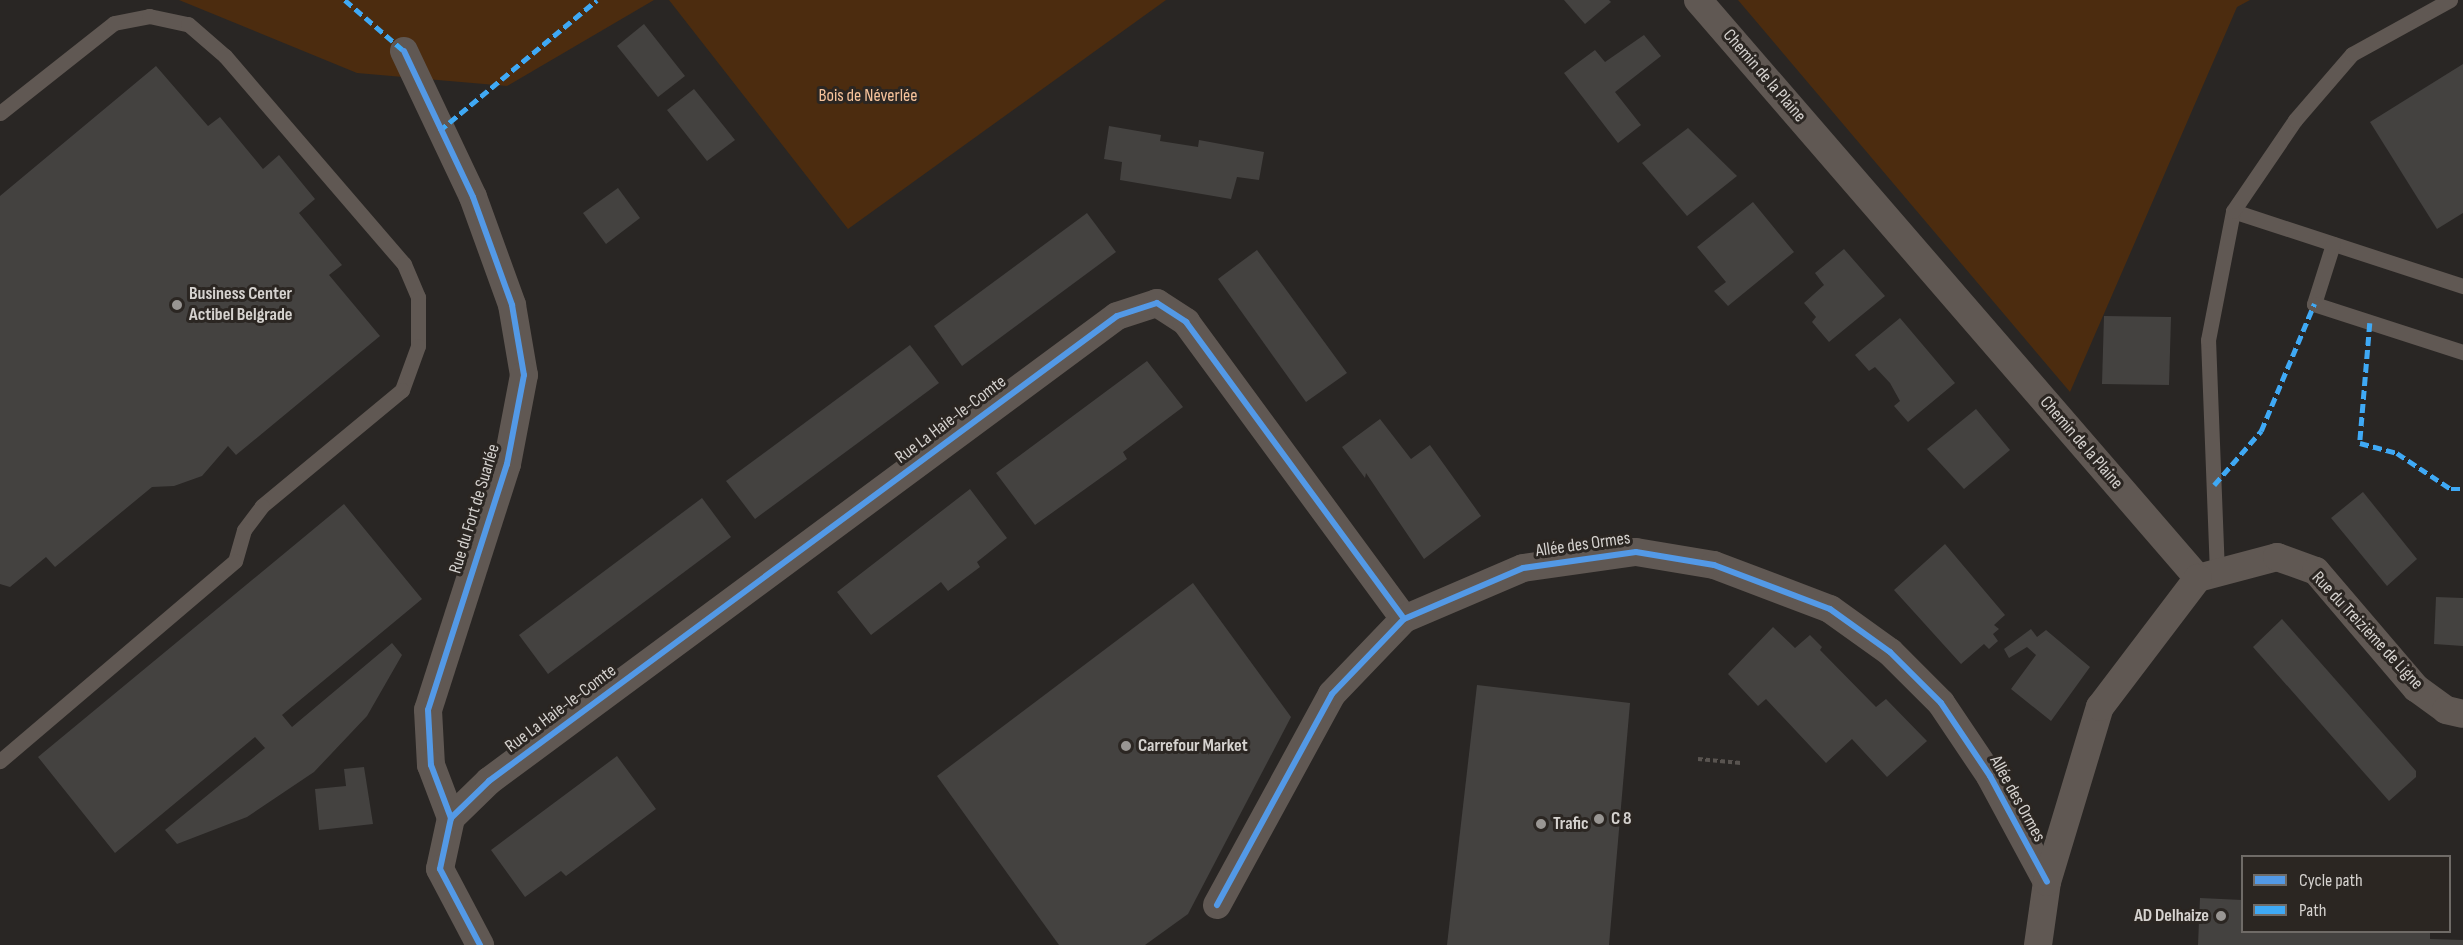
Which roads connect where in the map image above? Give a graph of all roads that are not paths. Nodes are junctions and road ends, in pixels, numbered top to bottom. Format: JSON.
{"nodes":[{"id":1,"x":1698,"y":0,"type":"edge"},
{"id":2,"x":2450,"y":0,"type":"edge"},
{"id":3,"x":404,"y":51,"type":"dead end"},
{"id":4,"x":0,"y":112,"type":"edge"},
{"id":5,"x":2233,"y":212,"type":"junction"},
{"id":6,"x":2333,"y":244,"type":"junction"},
{"id":7,"x":2463,"y":286,"type":"edge"},
{"id":8,"x":2463,"y":352,"type":"edge"},
{"id":9,"x":2207,"y":575,"type":"junction"},
{"id":10,"x":1404,"y":619,"type":"junction"},
{"id":11,"x":2463,"y":714,"type":"edge"},
{"id":12,"x":0,"y":761,"type":"edge"},
{"id":13,"x":451,"y":818,"type":"junction"},
{"id":14,"x":2047,"y":882,"type":"junction"},
{"id":15,"x":1217,"y":905,"type":"dead end"},
{"id":16,"x":480,"y":945,"type":"edge"},
{"id":17,"x":2038,"y":945,"type":"edge"}],
"edges":[{"from":1,"to":9,"type":"street","name":"Chemin de la Plaine"},
{"from":2,"to":5,"type":"lane"},
{"from":3,"to":13,"type":"street","name":"Rue du Fort de Suarlée"},
{"from":4,"to":12,"type":"lane"},
{"from":5,"to":6,"type":"lane"},
{"from":5,"to":9,"type":"lane"},
{"from":6,"to":7,"type":"lane"},
{"from":6,"to":8,"type":"lane"},
{"from":9,"to":11,"type":"street","name":"Rue du Treizième de Ligne"},
{"from":9,"to":14,"type":"street"},
{"from":10,"to":13,"type":"street","name":"Rue La Haie-le-Comte"},
{"from":10,"to":14,"type":"street","name":"Allée des Ormes"},
{"from":10,"to":15,"type":"street","name":"Allée des Ormes"},
{"from":13,"to":16,"type":"street"},
{"from":14,"to":17,"type":"street"}]}
